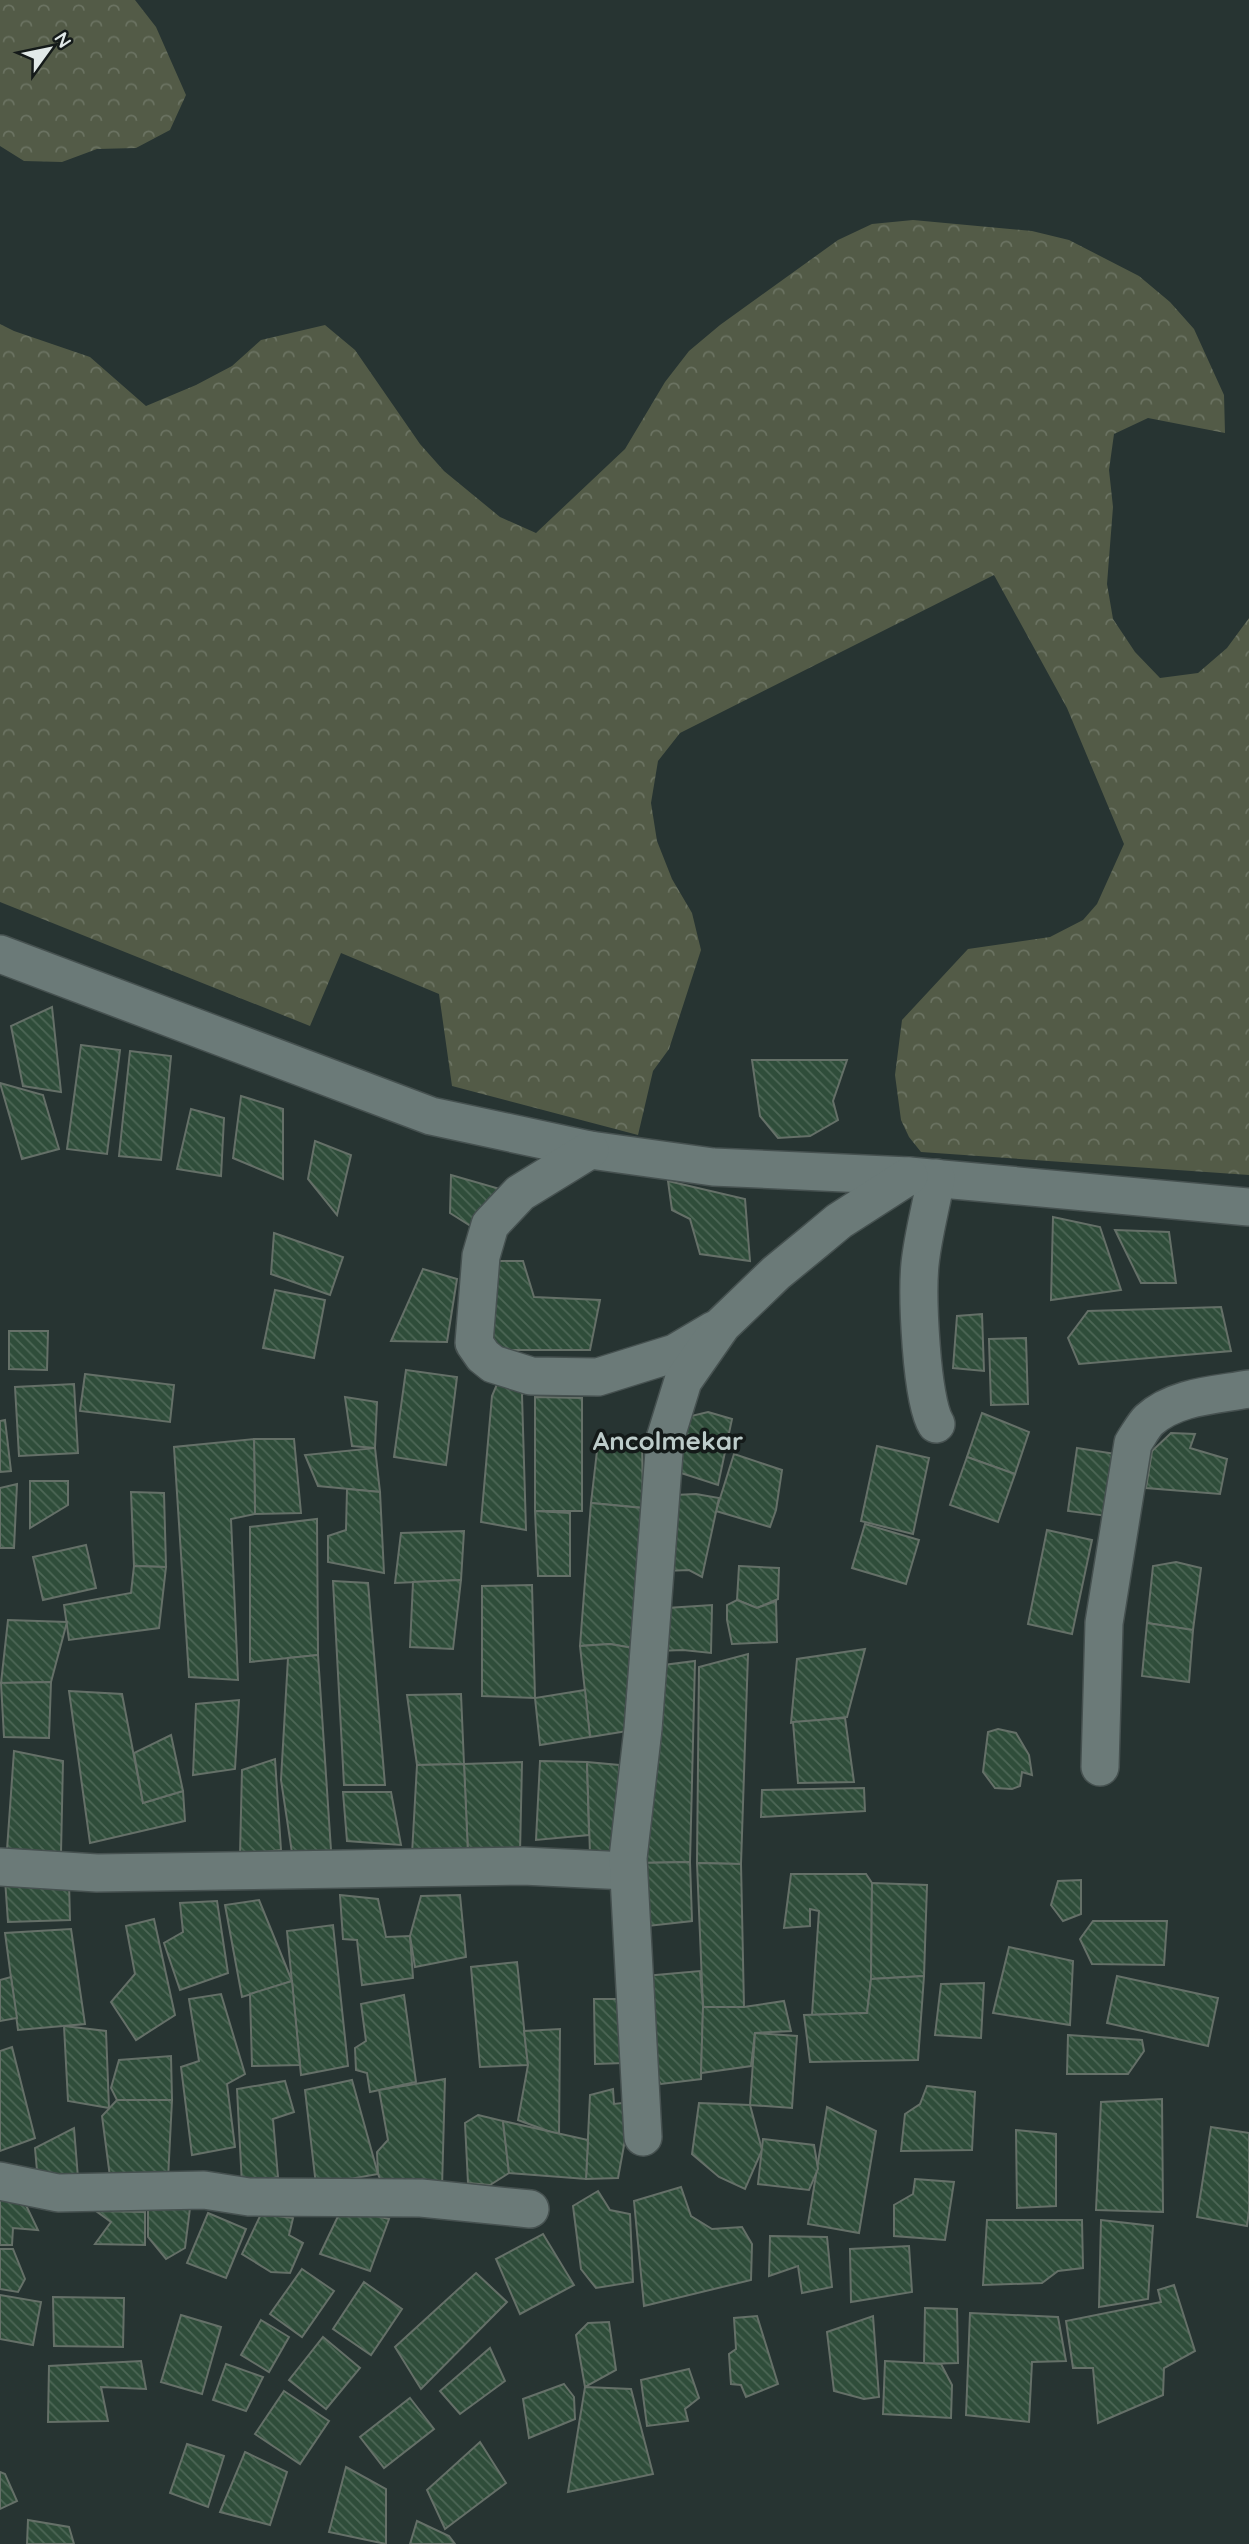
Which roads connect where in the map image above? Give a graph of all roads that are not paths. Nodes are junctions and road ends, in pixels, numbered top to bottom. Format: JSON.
{"nodes":[{"id":1,"x":0,"y":954,"type":"edge"},
{"id":2,"x":590,"y":1150,"type":"junction"},
{"id":3,"x":922,"y":1177,"type":"junction"},
{"id":4,"x":1249,"y":1207,"type":"edge"},
{"id":5,"x":722,"y":1325,"type":"junction"},
{"id":6,"x":1249,"y":1389,"type":"edge"},
{"id":7,"x":936,"y":1424,"type":"dead end"},
{"id":8,"x":1100,"y":1767,"type":"dead end"},
{"id":9,"x":0,"y":1867,"type":"edge"},
{"id":10,"x":627,"y":1871,"type":"junction"},
{"id":11,"x":643,"y":2137,"type":"dead end"},
{"id":12,"x":0,"y":2181,"type":"edge"},
{"id":13,"x":530,"y":2208,"type":"dead end"}],
"edges":[{"from":1,"to":2,"type":"street"},
{"from":2,"to":3,"type":"street"},
{"from":2,"to":5,"type":"street"},
{"from":3,"to":4,"type":"street"},
{"from":3,"to":5,"type":"street"},
{"from":3,"to":7,"type":"street"},
{"from":5,"to":10,"type":"street"},
{"from":6,"to":8,"type":"street"},
{"from":9,"to":10,"type":"street"},
{"from":10,"to":11,"type":"street"},
{"from":12,"to":13,"type":"street"}]}
